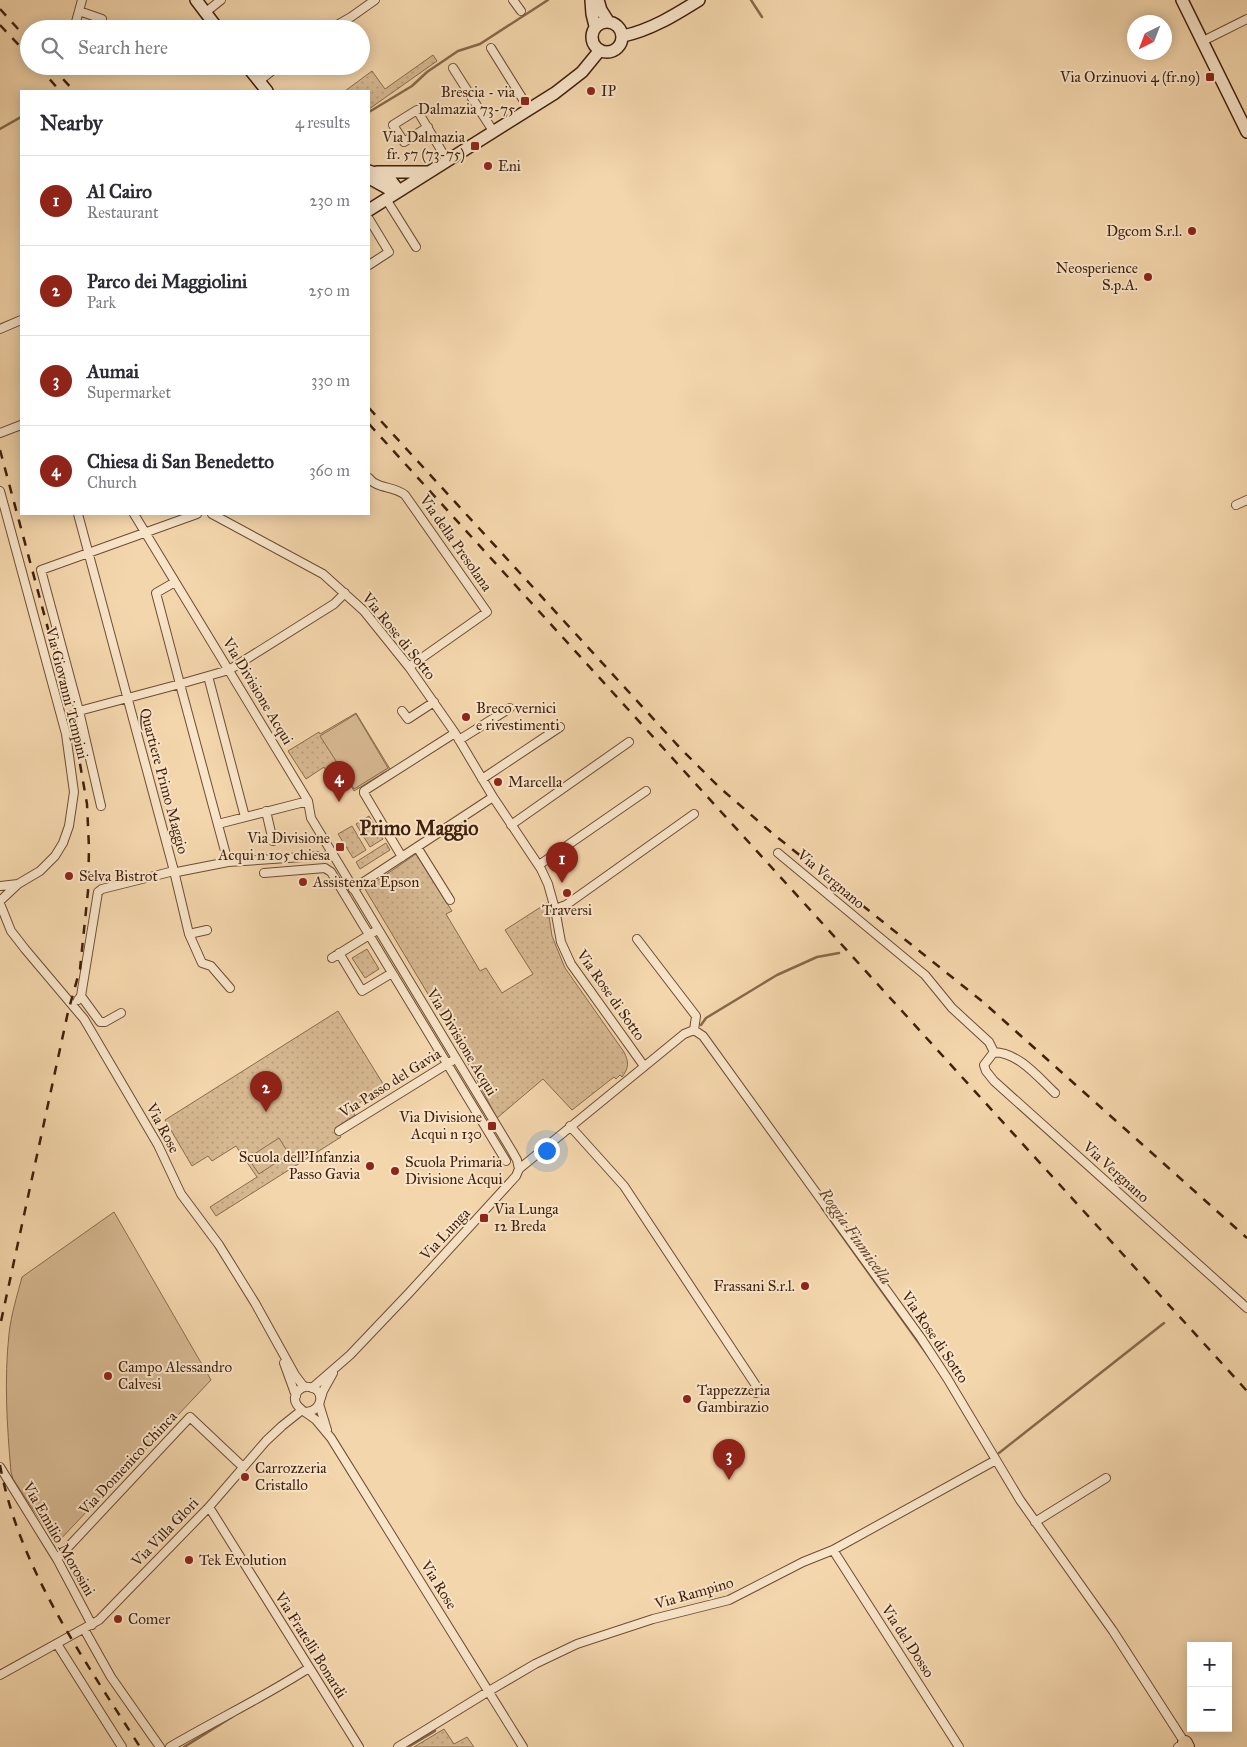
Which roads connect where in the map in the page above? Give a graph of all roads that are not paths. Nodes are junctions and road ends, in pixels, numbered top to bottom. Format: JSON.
{"nodes":[{"id":1,"x":82,"y":0,"type":"edge"},
{"id":2,"x":196,"y":0,"type":"edge"},
{"id":3,"x":221,"y":0,"type":"edge"},
{"id":4,"x":375,"y":0,"type":"edge"},
{"id":5,"x":513,"y":0,"type":"edge"},
{"id":6,"x":591,"y":0,"type":"edge"},
{"id":7,"x":598,"y":0,"type":"edge"},
{"id":8,"x":699,"y":0,"type":"edge"},
{"id":9,"x":1182,"y":0,"type":"edge"},
{"id":10,"x":79,"y":11,"type":"junction"},
{"id":11,"x":206,"y":12,"type":"junction"},
{"id":12,"x":521,"y":12,"type":"dead end"},
{"id":13,"x":102,"y":19,"type":"dead end"},
{"id":14,"x":1247,"y":19,"type":"edge"},
{"id":15,"x":76,"y":20,"type":"edge"},
{"id":16,"x":212,"y":20,"type":"edge"},
{"id":17,"x":347,"y":20,"type":"edge"},
{"id":18,"x":608,"y":21,"type":"junction"},
{"id":19,"x":595,"y":26,"type":"junction"},
{"id":20,"x":622,"y":36,"type":"junction"},
{"id":21,"x":1203,"y":41,"type":"junction"},
{"id":22,"x":491,"y":48,"type":"dead end"},
{"id":23,"x":600,"y":50,"type":"junction"},
{"id":24,"x":453,"y":68,"type":"dead end"},
{"id":25,"x":254,"y":75,"type":"edge"},
{"id":26,"x":267,"y":75,"type":"edge"},
{"id":27,"x":259,"y":81,"type":"junction"},
{"id":28,"x":266,"y":90,"type":"edge"},
{"id":29,"x":529,"y":109,"type":"junction"},
{"id":30,"x":428,"y":128,"type":"junction"},
{"id":31,"x":493,"y":131,"type":"junction"},
{"id":32,"x":1247,"y":132,"type":"edge"},
{"id":33,"x":447,"y":160,"type":"junction"},
{"id":34,"x":429,"y":172,"type":"junction"},
{"id":35,"x":371,"y":174,"type":"edge"},
{"id":36,"x":370,"y":183,"type":"edge"},
{"id":37,"x":385,"y":200,"type":"edge"},
{"id":38,"x":370,"y":224,"type":"edge"},
{"id":39,"x":416,"y":247,"type":"dead end"},
{"id":40,"x":370,"y":264,"type":"edge"},
{"id":41,"x":20,"y":320,"type":"edge"},
{"id":42,"x":0,"y":329,"type":"edge"},
{"id":43,"x":20,"y":425,"type":"edge"},
{"id":44,"x":0,"y":433,"type":"edge"},
{"id":45,"x":370,"y":479,"type":"edge"},
{"id":46,"x":0,"y":491,"type":"edge"},
{"id":47,"x":1247,"y":500,"type":"edge"},
{"id":48,"x":1236,"y":506,"type":"dead end"},
{"id":49,"x":78,"y":515,"type":"edge"},
{"id":50,"x":135,"y":515,"type":"edge"},
{"id":51,"x":193,"y":515,"type":"edge"},
{"id":52,"x":214,"y":515,"type":"edge"},
{"id":53,"x":144,"y":533,"type":"junction"},
{"id":54,"x":88,"y":553,"type":"junction"},
{"id":55,"x":174,"y":582,"type":"junction"},
{"id":56,"x":345,"y":593,"type":"junction"},
{"id":57,"x":409,"y":667,"type":"junction"},
{"id":58,"x":229,"y":670,"type":"junction"},
{"id":59,"x":208,"y":676,"type":"junction"},
{"id":60,"x":180,"y":684,"type":"junction"},
{"id":61,"x":128,"y":697,"type":"junction"},
{"id":62,"x":434,"y":702,"type":"junction"},
{"id":63,"x":510,"y":708,"type":"dead end"},
{"id":64,"x":402,"y":710,"type":"dead end"},
{"id":65,"x":79,"y":711,"type":"junction"},
{"id":66,"x":560,"y":727,"type":"dead end"},
{"id":67,"x":457,"y":736,"type":"junction"},
{"id":68,"x":629,"y":742,"type":"dead end"},
{"id":69,"x":482,"y":779,"type":"junction"},
{"id":70,"x":646,"y":791,"type":"dead end"},
{"id":71,"x":493,"y":797,"type":"junction"},
{"id":72,"x":308,"y":801,"type":"junction"},
{"id":73,"x":101,"y":806,"type":"dead end"},
{"id":74,"x":266,"y":811,"type":"junction"},
{"id":75,"x":694,"y":814,"type":"dead end"},
{"id":76,"x":245,"y":817,"type":"junction"},
{"id":77,"x":218,"y":824,"type":"junction"},
{"id":78,"x":511,"y":825,"type":"junction"},
{"id":79,"x":273,"y":841,"type":"dead end"},
{"id":80,"x":417,"y":847,"type":"junction"},
{"id":81,"x":778,"y":853,"type":"dead end"},
{"id":82,"x":333,"y":855,"type":"junction"},
{"id":83,"x":402,"y":857,"type":"junction"},
{"id":84,"x":286,"y":858,"type":"junction"},
{"id":85,"x":228,"y":862,"type":"junction"},
{"id":86,"x":539,"y":865,"type":"junction"},
{"id":87,"x":174,"y":872,"type":"junction"},
{"id":88,"x":287,"y":872,"type":"junction"},
{"id":89,"x":264,"y":873,"type":"dead end"},
{"id":90,"x":18,"y":884,"type":"junction"},
{"id":91,"x":0,"y":886,"type":"edge"},
{"id":92,"x":352,"y":888,"type":"junction"},
{"id":93,"x":343,"y":891,"type":"junction"},
{"id":94,"x":450,"y":900,"type":"dead end"},
{"id":95,"x":1,"y":901,"type":"edge"},
{"id":96,"x":555,"y":909,"type":"junction"},
{"id":97,"x":0,"y":922,"type":"edge"},
{"id":98,"x":207,"y":930,"type":"dead end"},
{"id":99,"x":378,"y":930,"type":"junction"},
{"id":100,"x":11,"y":931,"type":"junction"},
{"id":101,"x":189,"y":934,"type":"junction"},
{"id":102,"x":369,"y":935,"type":"junction"},
{"id":103,"x":637,"y":939,"type":"dead end"},
{"id":104,"x":392,"y":973,"type":"junction"},
{"id":105,"x":230,"y":988,"type":"dead end"},
{"id":106,"x":121,"y":1013,"type":"dead end"},
{"id":107,"x":694,"y":1030,"type":"junction"},
{"id":108,"x":994,"y":1052,"type":"junction"},
{"id":109,"x":455,"y":1058,"type":"junction"},
{"id":110,"x":447,"y":1063,"type":"junction"},
{"id":111,"x":644,"y":1066,"type":"junction"},
{"id":112,"x":1055,"y":1093,"type":"dead end"},
{"id":113,"x":570,"y":1126,"type":"junction"},
{"id":114,"x":339,"y":1131,"type":"dead end"},
{"id":115,"x":506,"y":1161,"type":"dead end"},
{"id":116,"x":519,"y":1169,"type":"junction"},
{"id":117,"x":1247,"y":1308,"type":"edge"},
{"id":118,"x":278,"y":1346,"type":"junction"},
{"id":119,"x":341,"y":1364,"type":"junction"},
{"id":120,"x":308,"y":1387,"type":"junction"},
{"id":121,"x":756,"y":1393,"type":"dead end"},
{"id":122,"x":295,"y":1398,"type":"junction"},
{"id":123,"x":320,"y":1402,"type":"junction"},
{"id":124,"x":304,"y":1411,"type":"junction"},
{"id":125,"x":282,"y":1426,"type":"junction"},
{"id":126,"x":331,"y":1438,"type":"junction"},
{"id":127,"x":996,"y":1460,"type":"junction"},
{"id":128,"x":0,"y":1467,"type":"edge"},
{"id":129,"x":243,"y":1467,"type":"junction"},
{"id":130,"x":1106,"y":1478,"type":"dead end"},
{"id":131,"x":208,"y":1506,"type":"junction"},
{"id":132,"x":1035,"y":1522,"type":"junction"},
{"id":133,"x":834,"y":1550,"type":"junction"},
{"id":134,"x":57,"y":1559,"type":"junction"},
{"id":135,"x":92,"y":1625,"type":"junction"},
{"id":136,"x":84,"y":1630,"type":"junction"},
{"id":137,"x":57,"y":1644,"type":"junction"},
{"id":138,"x":309,"y":1668,"type":"junction"},
{"id":139,"x":0,"y":1675,"type":"edge"},
{"id":140,"x":489,"y":1691,"type":"junction"},
{"id":141,"x":1184,"y":1746,"type":"edge"},
{"id":142,"x":122,"y":1747,"type":"edge"},
{"id":143,"x":160,"y":1747,"type":"edge"},
{"id":144,"x":170,"y":1747,"type":"edge"},
{"id":145,"x":359,"y":1747,"type":"edge"},
{"id":146,"x":398,"y":1747,"type":"edge"},
{"id":147,"x":523,"y":1747,"type":"edge"},
{"id":148,"x":959,"y":1747,"type":"edge"}],
"edges":[{"from":1,"to":10,"type":"street"},
{"from":2,"to":11,"type":"main road"},
{"from":3,"to":11,"type":"street"},
{"from":4,"to":17,"type":"street"},
{"from":5,"to":12,"type":"street"},
{"from":6,"to":19,"type":"main road"},
{"from":7,"to":18,"type":"main road"},
{"from":8,"to":20,"type":"main road"},
{"from":9,"to":21,"type":"main road"},
{"from":10,"to":13,"type":"street"},
{"from":10,"to":15,"type":"street"},
{"from":11,"to":16,"type":"main road"},
{"from":14,"to":21,"type":"street"},
{"from":18,"to":19,"type":"main road"},
{"from":18,"to":20,"type":"main road"},
{"from":19,"to":23,"type":"main road"},
{"from":20,"to":23,"type":"main road"},
{"from":21,"to":32,"type":"main road"},
{"from":22,"to":29,"type":"street"},
{"from":23,"to":29,"type":"main road"},
{"from":24,"to":31,"type":"street"},
{"from":25,"to":27,"type":"main road"},
{"from":26,"to":27,"type":"street"},
{"from":27,"to":28,"type":"main road"},
{"from":29,"to":31,"type":"main road"},
{"from":30,"to":30,"type":"street"},
{"from":30,"to":33,"type":"street"},
{"from":31,"to":33,"type":"main road"},
{"from":33,"to":34,"type":"main road"},
{"from":34,"to":35,"type":"main road"},
{"from":34,"to":37,"type":"main road"},
{"from":35,"to":37,"type":"main road"},
{"from":36,"to":37,"type":"main road"},
{"from":37,"to":39,"type":"street"},
{"from":38,"to":40,"type":"street"},
{"from":41,"to":42,"type":"street"},
{"from":43,"to":44,"type":"street"},
{"from":45,"to":57,"type":"street","name":"Via della Presolana"},
{"from":46,"to":90,"type":"street","name":"Via Giovanni Tempini"},
{"from":47,"to":48,"type":"street"},
{"from":49,"to":54,"type":"street","name":"Quartiere Primo Maggio"},
{"from":50,"to":53,"type":"street","name":"Via Divisione Acqui"},
{"from":51,"to":53,"type":"street"},
{"from":52,"to":56,"type":"street","name":"Via Rose di Sotto"},
{"from":53,"to":54,"type":"street"},
{"from":53,"to":55,"type":"street","name":"Via Divisione Acqui"},
{"from":54,"to":61,"type":"street","name":"Quartiere Primo Maggio"},
{"from":54,"to":65,"type":"street"},
{"from":55,"to":58,"type":"street","name":"Via Divisione Acqui"},
{"from":55,"to":60,"type":"street"},
{"from":56,"to":57,"type":"street","name":"Via Rose di Sotto"},
{"from":56,"to":58,"type":"street","name":"Quartiere Primo Maggio"},
{"from":57,"to":62,"type":"street","name":"Via Rose di Sotto"},
{"from":58,"to":59,"type":"street","name":"Quartiere Primo Maggio"},
{"from":58,"to":72,"type":"street","name":"Via Divisione Acqui"},
{"from":59,"to":60,"type":"street","name":"Quartiere Primo Maggio"},
{"from":59,"to":76,"type":"street"},
{"from":60,"to":61,"type":"street","name":"Quartiere Primo Maggio"},
{"from":60,"to":77,"type":"street"},
{"from":61,"to":65,"type":"street","name":"Quartiere Primo Maggio"},
{"from":61,"to":87,"type":"street","name":"Quartiere Primo Maggio"},
{"from":62,"to":64,"type":"street","name":"Via Rose di Sotto"},
{"from":62,"to":67,"type":"street","name":"Via Rose di Sotto"},
{"from":63,"to":67,"type":"street"},
{"from":65,"to":73,"type":"street"},
{"from":66,"to":69,"type":"street"},
{"from":67,"to":69,"type":"street","name":"Via Rose di Sotto"},
{"from":67,"to":83,"type":"street"},
{"from":68,"to":78,"type":"street"},
{"from":69,"to":71,"type":"street","name":"Via Rose di Sotto"},
{"from":70,"to":86,"type":"street"},
{"from":71,"to":78,"type":"street","name":"Via Rose di Sotto"},
{"from":71,"to":80,"type":"street"},
{"from":72,"to":74,"type":"street"},
{"from":72,"to":82,"type":"street","name":"Via Divisione Acqui"},
{"from":74,"to":76,"type":"street"},
{"from":74,"to":79,"type":"street"},
{"from":75,"to":96,"type":"street"},
{"from":76,"to":77,"type":"street"},
{"from":77,"to":85,"type":"street"},
{"from":78,"to":86,"type":"street","name":"Via Rose di Sotto"},
{"from":80,"to":83,"type":"street"},
{"from":80,"to":94,"type":"street"},
{"from":81,"to":108,"type":"street","name":"Via Vergnano"},
{"from":82,"to":84,"type":"street","name":"Quartiere Primo Maggio"},
{"from":82,"to":92,"type":"street","name":"Via Divisione Acqui"},
{"from":83,"to":92,"type":"street"},
{"from":84,"to":85,"type":"street","name":"Quartiere Primo Maggio"},
{"from":84,"to":88,"type":"street"},
{"from":85,"to":87,"type":"street","name":"Quartiere Primo Maggio"},
{"from":86,"to":96,"type":"street","name":"Via Rose di Sotto"},
{"from":87,"to":101,"type":"street","name":"Quartiere Primo Maggio"},
{"from":87,"to":106,"type":"street","name":"Quartiere Primo Maggio"},
{"from":88,"to":89,"type":"street","name":"Via Divisione Acqui"},
{"from":88,"to":93,"type":"street","name":"Via Divisione Acqui"},
{"from":90,"to":91,"type":"street","name":"Via Giovanni Tempini"},
{"from":90,"to":95,"type":"street","name":"Via Giovanni Tempini"},
{"from":92,"to":93,"type":"street"},
{"from":92,"to":99,"type":"street","name":"Via Divisione Acqui"},
{"from":93,"to":102,"type":"street","name":"Via Divisione Acqui"},
{"from":95,"to":100,"type":"street","name":"Via Rose"},
{"from":96,"to":111,"type":"street","name":"Via Rose di Sotto"},
{"from":97,"to":100,"type":"street","name":"Via Rose"},
{"from":98,"to":101,"type":"street"},
{"from":99,"to":102,"type":"street"},
{"from":99,"to":109,"type":"street","name":"Via Divisione Acqui"},
{"from":100,"to":118,"type":"street","name":"Via Rose"},
{"from":101,"to":105,"type":"street","name":"Quartiere Primo Maggio"},
{"from":102,"to":104,"type":"street","name":"Via Divisione Acqui"},
{"from":102,"to":104,"type":"street"},
{"from":103,"to":107,"type":"street"},
{"from":104,"to":110,"type":"street","name":"Via Divisione Acqui"},
{"from":107,"to":111,"type":"street","name":"Via Lunga"},
{"from":107,"to":127,"type":"street","name":"Via Rose di Sotto"},
{"from":108,"to":112,"type":"street"},
{"from":108,"to":117,"type":"street","name":"Via Vergnano"},
{"from":109,"to":110,"type":"street","name":"Via Passo del Gavia"},
{"from":109,"to":116,"type":"street","name":"Via Divisione Acqui"},
{"from":110,"to":114,"type":"street","name":"Via Passo del Gavia"},
{"from":110,"to":115,"type":"street","name":"Via Divisione Acqui"},
{"from":111,"to":113,"type":"street","name":"Via Lunga"},
{"from":113,"to":116,"type":"street","name":"Via Lunga"},
{"from":113,"to":121,"type":"street"},
{"from":116,"to":119,"type":"street","name":"Via Lunga"},
{"from":118,"to":120,"type":"street","name":"Via Rose"},
{"from":118,"to":122,"type":"street","name":"Via Rose"},
{"from":119,"to":120,"type":"street","name":"Via Lunga"},
{"from":119,"to":123,"type":"street","name":"Via Lunga"},
{"from":120,"to":122,"type":"street"},
{"from":120,"to":123,"type":"street"},
{"from":122,"to":124,"type":"street"},
{"from":122,"to":125,"type":"street","name":"Via Villa Glori"},
{"from":123,"to":124,"type":"street"},
{"from":123,"to":126,"type":"street","name":"Via Rose"},
{"from":124,"to":125,"type":"street","name":"Via Villa Glori"},
{"from":124,"to":126,"type":"street","name":"Via Rose"},
{"from":125,"to":129,"type":"street","name":"Via Villa Glori"},
{"from":126,"to":140,"type":"street","name":"Via Rose"},
{"from":127,"to":132,"type":"street","name":"Via Rose di Sotto"},
{"from":127,"to":133,"type":"street","name":"Via Rampino"},
{"from":128,"to":134,"type":"street","name":"Via Emilio Morosini"},
{"from":129,"to":131,"type":"street","name":"Via Villa Glori"},
{"from":129,"to":134,"type":"street","name":"Via Domenico Chinca"},
{"from":130,"to":132,"type":"street"},
{"from":131,"to":135,"type":"street","name":"Via Villa Glori"},
{"from":131,"to":138,"type":"street","name":"Via Fratelli Bonardi"},
{"from":132,"to":141,"type":"street","name":"Via Rose di Sotto"},
{"from":133,"to":140,"type":"street","name":"Via Rampino"},
{"from":133,"to":148,"type":"street","name":"Via del Dosso"},
{"from":134,"to":135,"type":"street","name":"Via Emilio Morosini"},
{"from":135,"to":136,"type":"street","name":"Via Villa Glori"},
{"from":136,"to":137,"type":"street","name":"Via Villa Glori"},
{"from":136,"to":143,"type":"street"},
{"from":137,"to":139,"type":"street","name":"Via Villa Glori"},
{"from":137,"to":142,"type":"street"},
{"from":138,"to":144,"type":"street"},
{"from":138,"to":145,"type":"street","name":"Via Fratelli Bonardi"},
{"from":140,"to":146,"type":"street","name":"Via Rampino"},
{"from":140,"to":147,"type":"street","name":"Via Rose"}]}
